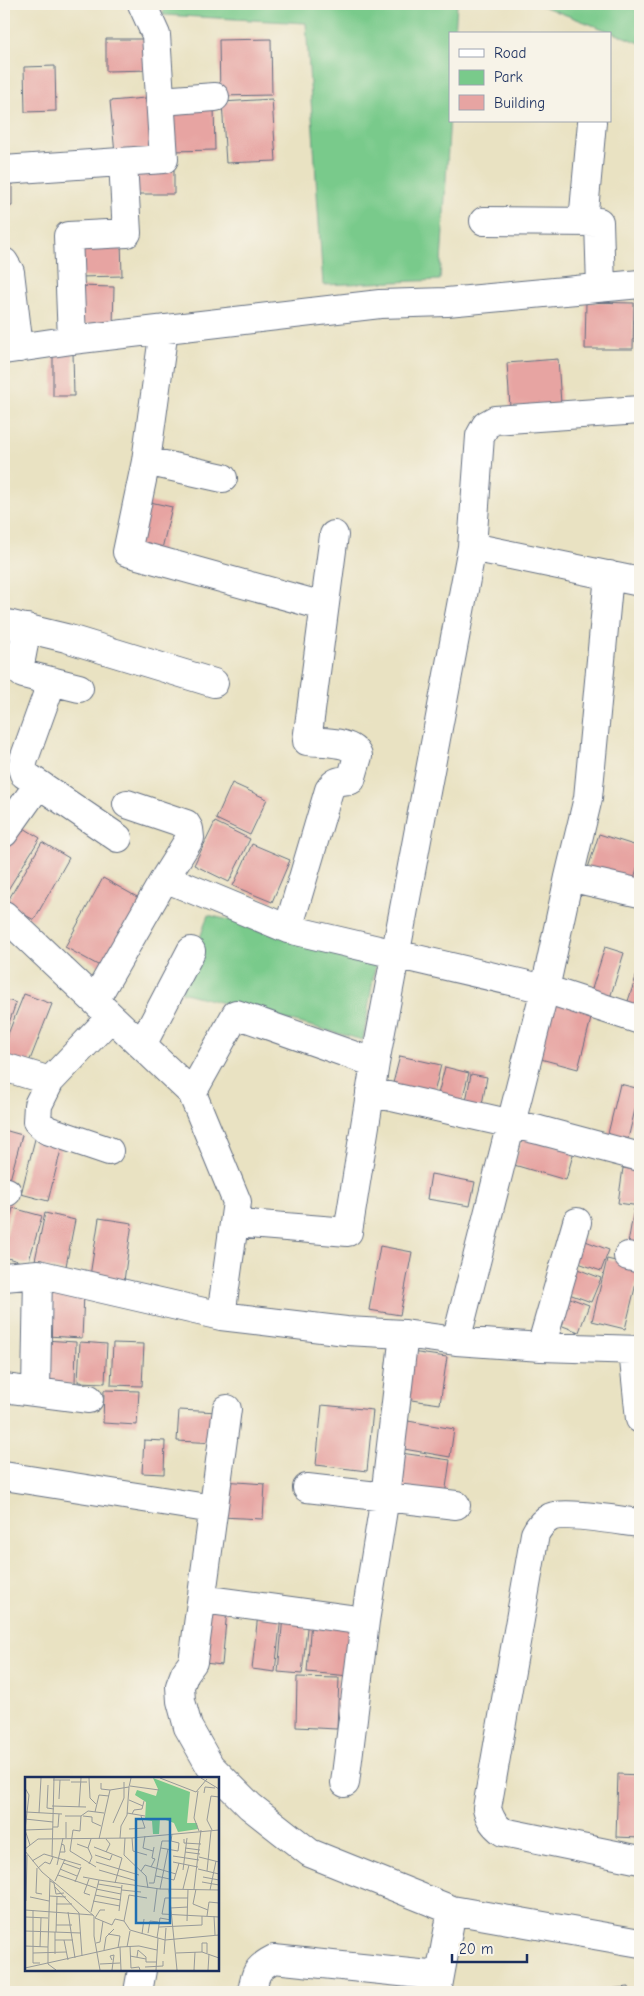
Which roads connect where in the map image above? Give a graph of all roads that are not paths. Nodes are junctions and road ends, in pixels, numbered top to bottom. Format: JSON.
{"nodes":[{"id":1,"x":142,"y":4,"type":"edge"},
{"id":2,"x":215,"y":97,"type":"dead end"},
{"id":3,"x":160,"y":101,"type":"junction"},
{"id":4,"x":592,"y":122,"type":"edge"},
{"id":5,"x":123,"y":162,"type":"junction"},
{"id":6,"x":4,"y":170,"type":"edge"},
{"id":7,"x":484,"y":220,"type":"dead end"},
{"id":8,"x":583,"y":222,"type":"junction"},
{"id":9,"x":4,"y":262,"type":"edge"},
{"id":10,"x":640,"y":284,"type":"edge"},
{"id":11,"x":600,"y":287,"type":"junction"},
{"id":12,"x":164,"y":329,"type":"junction"},
{"id":13,"x":72,"y":340,"type":"junction"},
{"id":14,"x":11,"y":349,"type":"edge"},
{"id":15,"x":640,"y":410,"type":"edge"},
{"id":16,"x":146,"y":461,"type":"junction"},
{"id":17,"x":223,"y":478,"type":"dead end"},
{"id":18,"x":334,"y":535,"type":"dead end"},
{"id":19,"x":472,"y":547,"type":"junction"},
{"id":20,"x":609,"y":575,"type":"junction"},
{"id":21,"x":640,"y":582,"type":"edge"},
{"id":22,"x":323,"y":606,"type":"junction"},
{"id":23,"x":16,"y":625,"type":"edge"},
{"id":24,"x":52,"y":681,"type":"junction"},
{"id":25,"x":214,"y":683,"type":"dead end"},
{"id":26,"x":79,"y":688,"type":"dead end"},
{"id":27,"x":38,"y":785,"type":"junction"},
{"id":28,"x":126,"y":804,"type":"dead end"},
{"id":29,"x":4,"y":833,"type":"edge"},
{"id":30,"x":118,"y":838,"type":"dead end"},
{"id":31,"x":569,"y":877,"type":"junction"},
{"id":32,"x":165,"y":878,"type":"junction"},
{"id":33,"x":640,"y":893,"type":"edge"},
{"id":34,"x":4,"y":915,"type":"edge"},
{"id":35,"x":288,"y":929,"type":"junction"},
{"id":36,"x":191,"y":951,"type":"dead end"},
{"id":37,"x":396,"y":955,"type":"junction"},
{"id":38,"x":545,"y":989,"type":"junction"},
{"id":39,"x":102,"y":1009,"type":"junction"},
{"id":40,"x":640,"y":1020,"type":"edge"},
{"id":41,"x":142,"y":1045,"type":"junction"},
{"id":42,"x":375,"y":1063,"type":"junction"},
{"id":43,"x":4,"y":1067,"type":"edge"},
{"id":44,"x":50,"y":1081,"type":"junction"},
{"id":45,"x":370,"y":1092,"type":"junction"},
{"id":46,"x":192,"y":1093,"type":"junction"},
{"id":47,"x":511,"y":1124,"type":"junction"},
{"id":48,"x":110,"y":1151,"type":"dead end"},
{"id":49,"x":640,"y":1157,"type":"edge"},
{"id":50,"x":578,"y":1222,"type":"dead end"},
{"id":51,"x":235,"y":1223,"type":"junction"},
{"id":52,"x":38,"y":1274,"type":"junction"},
{"id":53,"x":4,"y":1277,"type":"edge"},
{"id":54,"x":221,"y":1316,"type":"junction"},
{"id":55,"x":404,"y":1334,"type":"junction"},
{"id":56,"x":456,"y":1341,"type":"junction"},
{"id":57,"x":541,"y":1347,"type":"junction"},
{"id":58,"x":637,"y":1350,"type":"edge"},
{"id":59,"x":4,"y":1388,"type":"edge"},
{"id":60,"x":36,"y":1392,"type":"junction"},
{"id":61,"x":89,"y":1399,"type":"dead end"},
{"id":62,"x":227,"y":1409,"type":"dead end"},
{"id":63,"x":640,"y":1420,"type":"edge"},
{"id":64,"x":4,"y":1476,"type":"edge"},
{"id":65,"x":307,"y":1488,"type":"dead end"},
{"id":66,"x":384,"y":1497,"type":"junction"},
{"id":67,"x":456,"y":1505,"type":"dead end"},
{"id":68,"x":214,"y":1510,"type":"junction"},
{"id":69,"x":640,"y":1523,"type":"edge"},
{"id":70,"x":202,"y":1599,"type":"junction"},
{"id":71,"x":365,"y":1621,"type":"junction"},
{"id":72,"x":345,"y":1783,"type":"dead end"},
{"id":73,"x":640,"y":1860,"type":"edge"},
{"id":74,"x":452,"y":1910,"type":"junction"},
{"id":75,"x":640,"y":1943,"type":"edge"},
{"id":76,"x":142,"y":1971,"type":"edge"},
{"id":77,"x":438,"y":1984,"type":"edge"},
{"id":78,"x":138,"y":1992,"type":"edge"},
{"id":79,"x":252,"y":1992,"type":"edge"}],
"edges":[{"from":1,"to":3,"type":"street"},
{"from":2,"to":3,"type":"street"},
{"from":3,"to":5,"type":"street"},
{"from":4,"to":8,"type":"street"},
{"from":5,"to":6,"type":"street"},
{"from":5,"to":13,"type":"street"},
{"from":7,"to":8,"type":"street"},
{"from":8,"to":11,"type":"street"},
{"from":9,"to":14,"type":"street"},
{"from":10,"to":11,"type":"street"},
{"from":11,"to":12,"type":"street"},
{"from":12,"to":13,"type":"street"},
{"from":12,"to":16,"type":"street"},
{"from":13,"to":14,"type":"street"},
{"from":15,"to":19,"type":"street"},
{"from":16,"to":17,"type":"street"},
{"from":16,"to":22,"type":"street"},
{"from":18,"to":22,"type":"street"},
{"from":19,"to":20,"type":"street"},
{"from":19,"to":37,"type":"street"},
{"from":20,"to":21,"type":"street"},
{"from":20,"to":31,"type":"street"},
{"from":22,"to":35,"type":"street"},
{"from":23,"to":24,"type":"street"},
{"from":23,"to":25,"type":"street"},
{"from":24,"to":26,"type":"street"},
{"from":24,"to":27,"type":"street"},
{"from":27,"to":29,"type":"street"},
{"from":27,"to":30,"type":"street"},
{"from":28,"to":32,"type":"street"},
{"from":31,"to":33,"type":"street"},
{"from":31,"to":38,"type":"street"},
{"from":32,"to":35,"type":"street"},
{"from":32,"to":39,"type":"street"},
{"from":34,"to":39,"type":"street"},
{"from":35,"to":37,"type":"street"},
{"from":36,"to":41,"type":"street"},
{"from":37,"to":38,"type":"street"},
{"from":37,"to":42,"type":"street"},
{"from":38,"to":40,"type":"street"},
{"from":38,"to":47,"type":"street"},
{"from":39,"to":41,"type":"street"},
{"from":39,"to":44,"type":"street"},
{"from":41,"to":46,"type":"street"},
{"from":42,"to":45,"type":"street"},
{"from":42,"to":46,"type":"street"},
{"from":43,"to":44,"type":"street"},
{"from":44,"to":48,"type":"street"},
{"from":45,"to":47,"type":"street"},
{"from":45,"to":51,"type":"street"},
{"from":46,"to":51,"type":"street"},
{"from":47,"to":49,"type":"street"},
{"from":47,"to":56,"type":"street"},
{"from":50,"to":57,"type":"street"},
{"from":51,"to":54,"type":"street"},
{"from":52,"to":53,"type":"street"},
{"from":52,"to":54,"type":"street"},
{"from":52,"to":60,"type":"street"},
{"from":54,"to":55,"type":"street"},
{"from":55,"to":56,"type":"street"},
{"from":55,"to":66,"type":"street"},
{"from":56,"to":57,"type":"street"},
{"from":57,"to":58,"type":"street"},
{"from":58,"to":63,"type":"street"},
{"from":59,"to":60,"type":"street"},
{"from":60,"to":61,"type":"street"},
{"from":62,"to":68,"type":"street"},
{"from":64,"to":68,"type":"street"},
{"from":65,"to":66,"type":"street"},
{"from":66,"to":67,"type":"street"},
{"from":66,"to":71,"type":"street"},
{"from":68,"to":70,"type":"street"},
{"from":69,"to":73,"type":"street"},
{"from":70,"to":71,"type":"street"},
{"from":70,"to":74,"type":"street"},
{"from":71,"to":72,"type":"street"},
{"from":74,"to":75,"type":"street"},
{"from":74,"to":77,"type":"street"},
{"from":76,"to":78,"type":"street"},
{"from":77,"to":79,"type":"street"}]}
